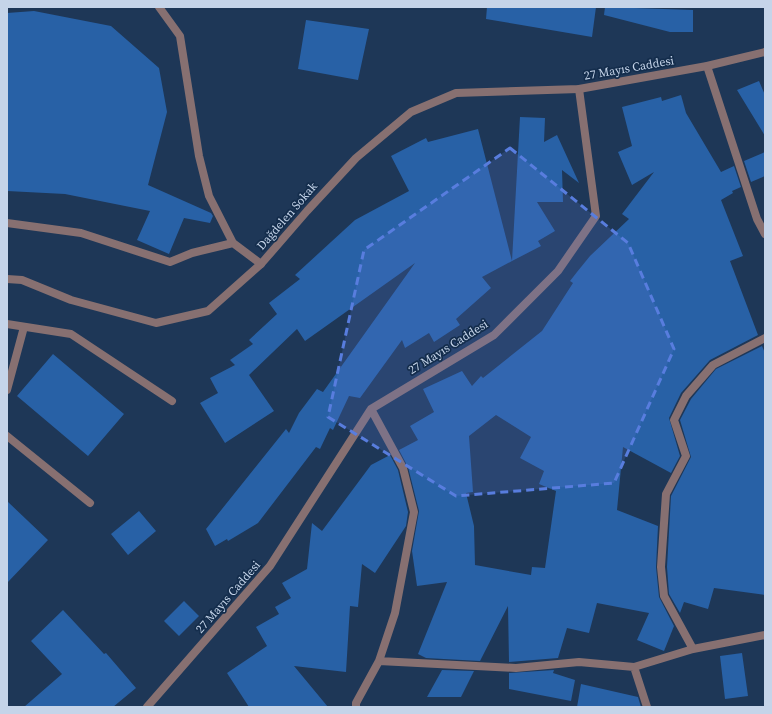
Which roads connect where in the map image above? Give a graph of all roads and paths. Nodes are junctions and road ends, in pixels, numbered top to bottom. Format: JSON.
{"nodes":[{"id":1,"x":159,"y":7,"type":"edge"},
{"id":2,"x":765,"y":52,"type":"edge"},
{"id":3,"x":707,"y":66,"type":"junction"},
{"id":4,"x":579,"y":89,"type":"junction"},
{"id":5,"x":7,"y":223,"type":"edge"},
{"id":6,"x":765,"y":234,"type":"edge"},
{"id":7,"x":233,"y":243,"type":"junction"},
{"id":8,"x":261,"y":264,"type":"junction"},
{"id":9,"x":7,"y":279,"type":"edge"},
{"id":10,"x":7,"y":324,"type":"edge"},
{"id":11,"x":24,"y":327,"type":"junction"},
{"id":12,"x":765,"y":338,"type":"edge"},
{"id":13,"x":7,"y":390,"type":"edge"},
{"id":14,"x":172,"y":401,"type":"dead end"},
{"id":15,"x":371,"y":409,"type":"junction"},
{"id":16,"x":7,"y":436,"type":"edge"},
{"id":17,"x":90,"y":503,"type":"dead end"},
{"id":18,"x":765,"y":635,"type":"edge"},
{"id":19,"x":693,"y":649,"type":"junction"},
{"id":20,"x":380,"y":661,"type":"junction"},
{"id":21,"x":634,"y":667,"type":"junction"},
{"id":22,"x":147,"y":707,"type":"edge"},
{"id":23,"x":356,"y":707,"type":"edge"},
{"id":24,"x":648,"y":707,"type":"edge"}],
"edges":[{"from":1,"to":7,"type":"street"},
{"from":2,"to":3,"type":"street","name":"27 Mayıs Caddesi"},
{"from":3,"to":4,"type":"street","name":"27 Mayıs Caddesi"},
{"from":3,"to":6,"type":"street"},
{"from":4,"to":8,"type":"street","name":"Dağdelen Sokak"},
{"from":4,"to":15,"type":"street","name":"27 Mayıs Caddesi"},
{"from":5,"to":7,"type":"street"},
{"from":7,"to":8,"type":"street"},
{"from":8,"to":9,"type":"street","name":"Dağdelen Sokak"},
{"from":10,"to":11,"type":"street"},
{"from":11,"to":13,"type":"street"},
{"from":11,"to":14,"type":"street"},
{"from":12,"to":19,"type":"street"},
{"from":15,"to":20,"type":"street"},
{"from":15,"to":22,"type":"street","name":"27 Mayıs Caddesi"},
{"from":16,"to":17,"type":"street"},
{"from":18,"to":19,"type":"street"},
{"from":19,"to":21,"type":"street"},
{"from":20,"to":21,"type":"street"},
{"from":20,"to":23,"type":"street"},
{"from":21,"to":24,"type":"street"}]}
